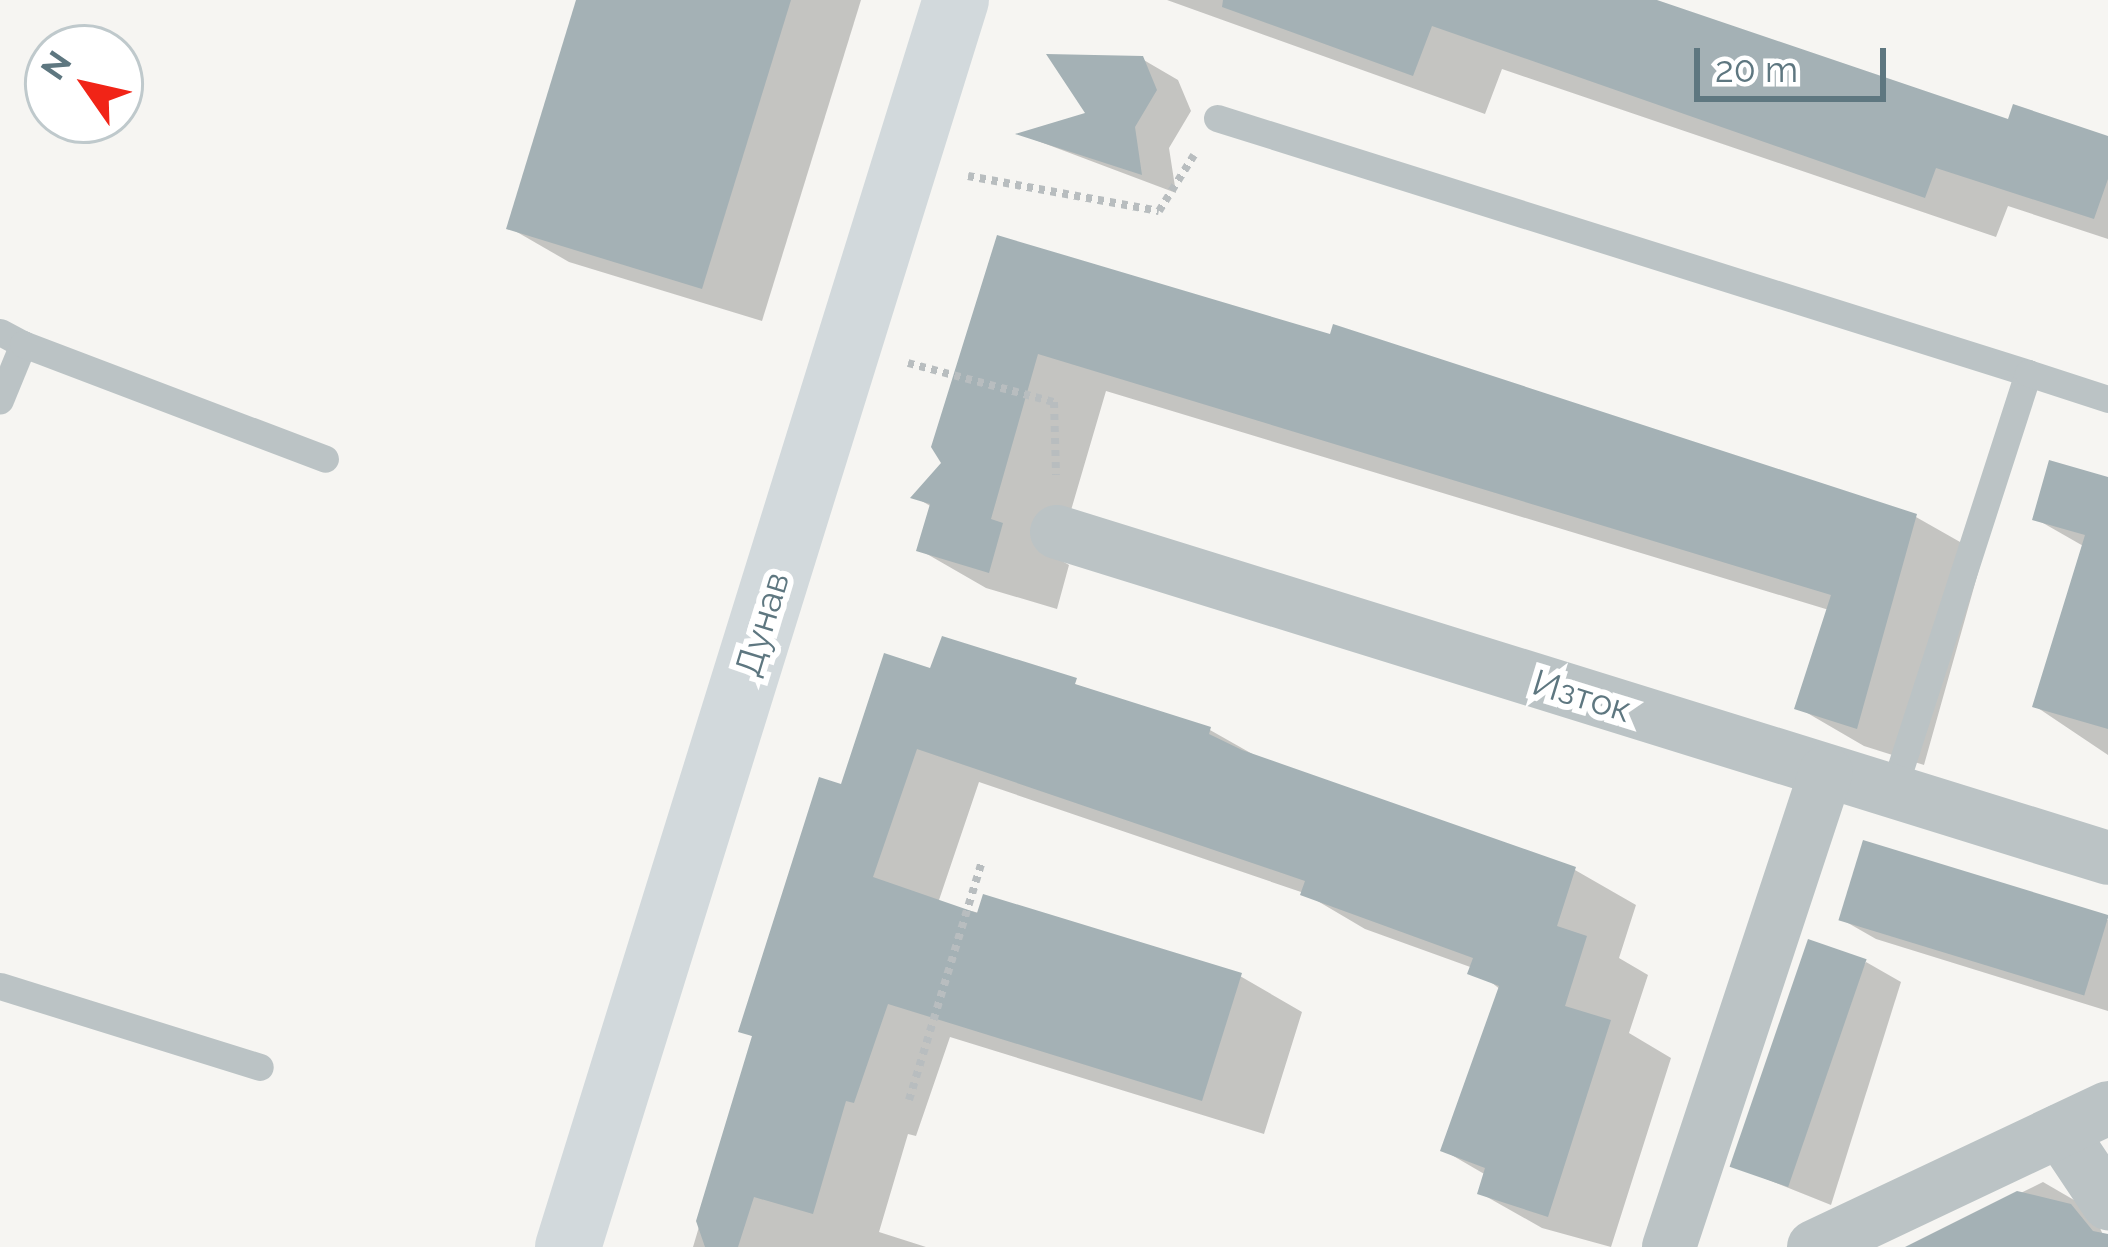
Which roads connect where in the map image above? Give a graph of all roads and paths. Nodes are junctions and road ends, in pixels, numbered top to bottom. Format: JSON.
{"nodes":[{"id":1,"x":956,"y":0,"type":"edge"},
{"id":2,"x":1217,"y":118,"type":"joint"},
{"id":3,"x":906,"y":165,"type":"junction"},
{"id":4,"x":11,"y":338,"type":"edge"},
{"id":5,"x":848,"y":347,"type":"junction"},
{"id":6,"x":2028,"y":373,"type":"junction"},
{"id":7,"x":2108,"y":399,"type":"edge"},
{"id":8,"x":0,"y":400,"type":"edge"},
{"id":9,"x":325,"y":459,"type":"dead end"},
{"id":10,"x":1057,"y":532,"type":"joint"},
{"id":11,"x":1826,"y":772,"type":"junction"},
{"id":12,"x":1893,"y":792,"type":"junction"},
{"id":13,"x":2108,"y":858,"type":"edge"},
{"id":14,"x":982,"y":861,"type":"dead end"},
{"id":15,"x":0,"y":986,"type":"edge"},
{"id":16,"x":260,"y":1067,"type":"dead end"},
{"id":17,"x":909,"y":1100,"type":"dead end"},
{"id":18,"x":2108,"y":1108,"type":"edge"},
{"id":19,"x":2060,"y":1131,"type":"junction"},
{"id":20,"x":2108,"y":1203,"type":"edge"},
{"id":21,"x":568,"y":1247,"type":"edge"},
{"id":22,"x":1669,"y":1247,"type":"edge"},
{"id":23,"x":1814,"y":1247,"type":"edge"}],
"edges":[{"from":1,"to":3,"type":"main road","name":"Дунав"},
{"from":2,"to":3,"type":"path"},
{"from":2,"to":6,"type":"lane"},
{"from":3,"to":5,"type":"main road","name":"Дунав"},
{"from":4,"to":8,"type":"lane"},
{"from":4,"to":9,"type":"lane"},
{"from":5,"to":10,"type":"path"},
{"from":5,"to":21,"type":"main road","name":"Дунав"},
{"from":6,"to":7,"type":"lane"},
{"from":6,"to":12,"type":"lane"},
{"from":10,"to":11,"type":"street","name":"Изток"},
{"from":11,"to":12,"type":"street","name":"Изток"},
{"from":11,"to":22,"type":"street"},
{"from":12,"to":13,"type":"street","name":"Изток"},
{"from":14,"to":17,"type":"path"},
{"from":15,"to":16,"type":"lane"},
{"from":18,"to":19,"type":"street"},
{"from":19,"to":20,"type":"street"},
{"from":19,"to":23,"type":"street"}]}
